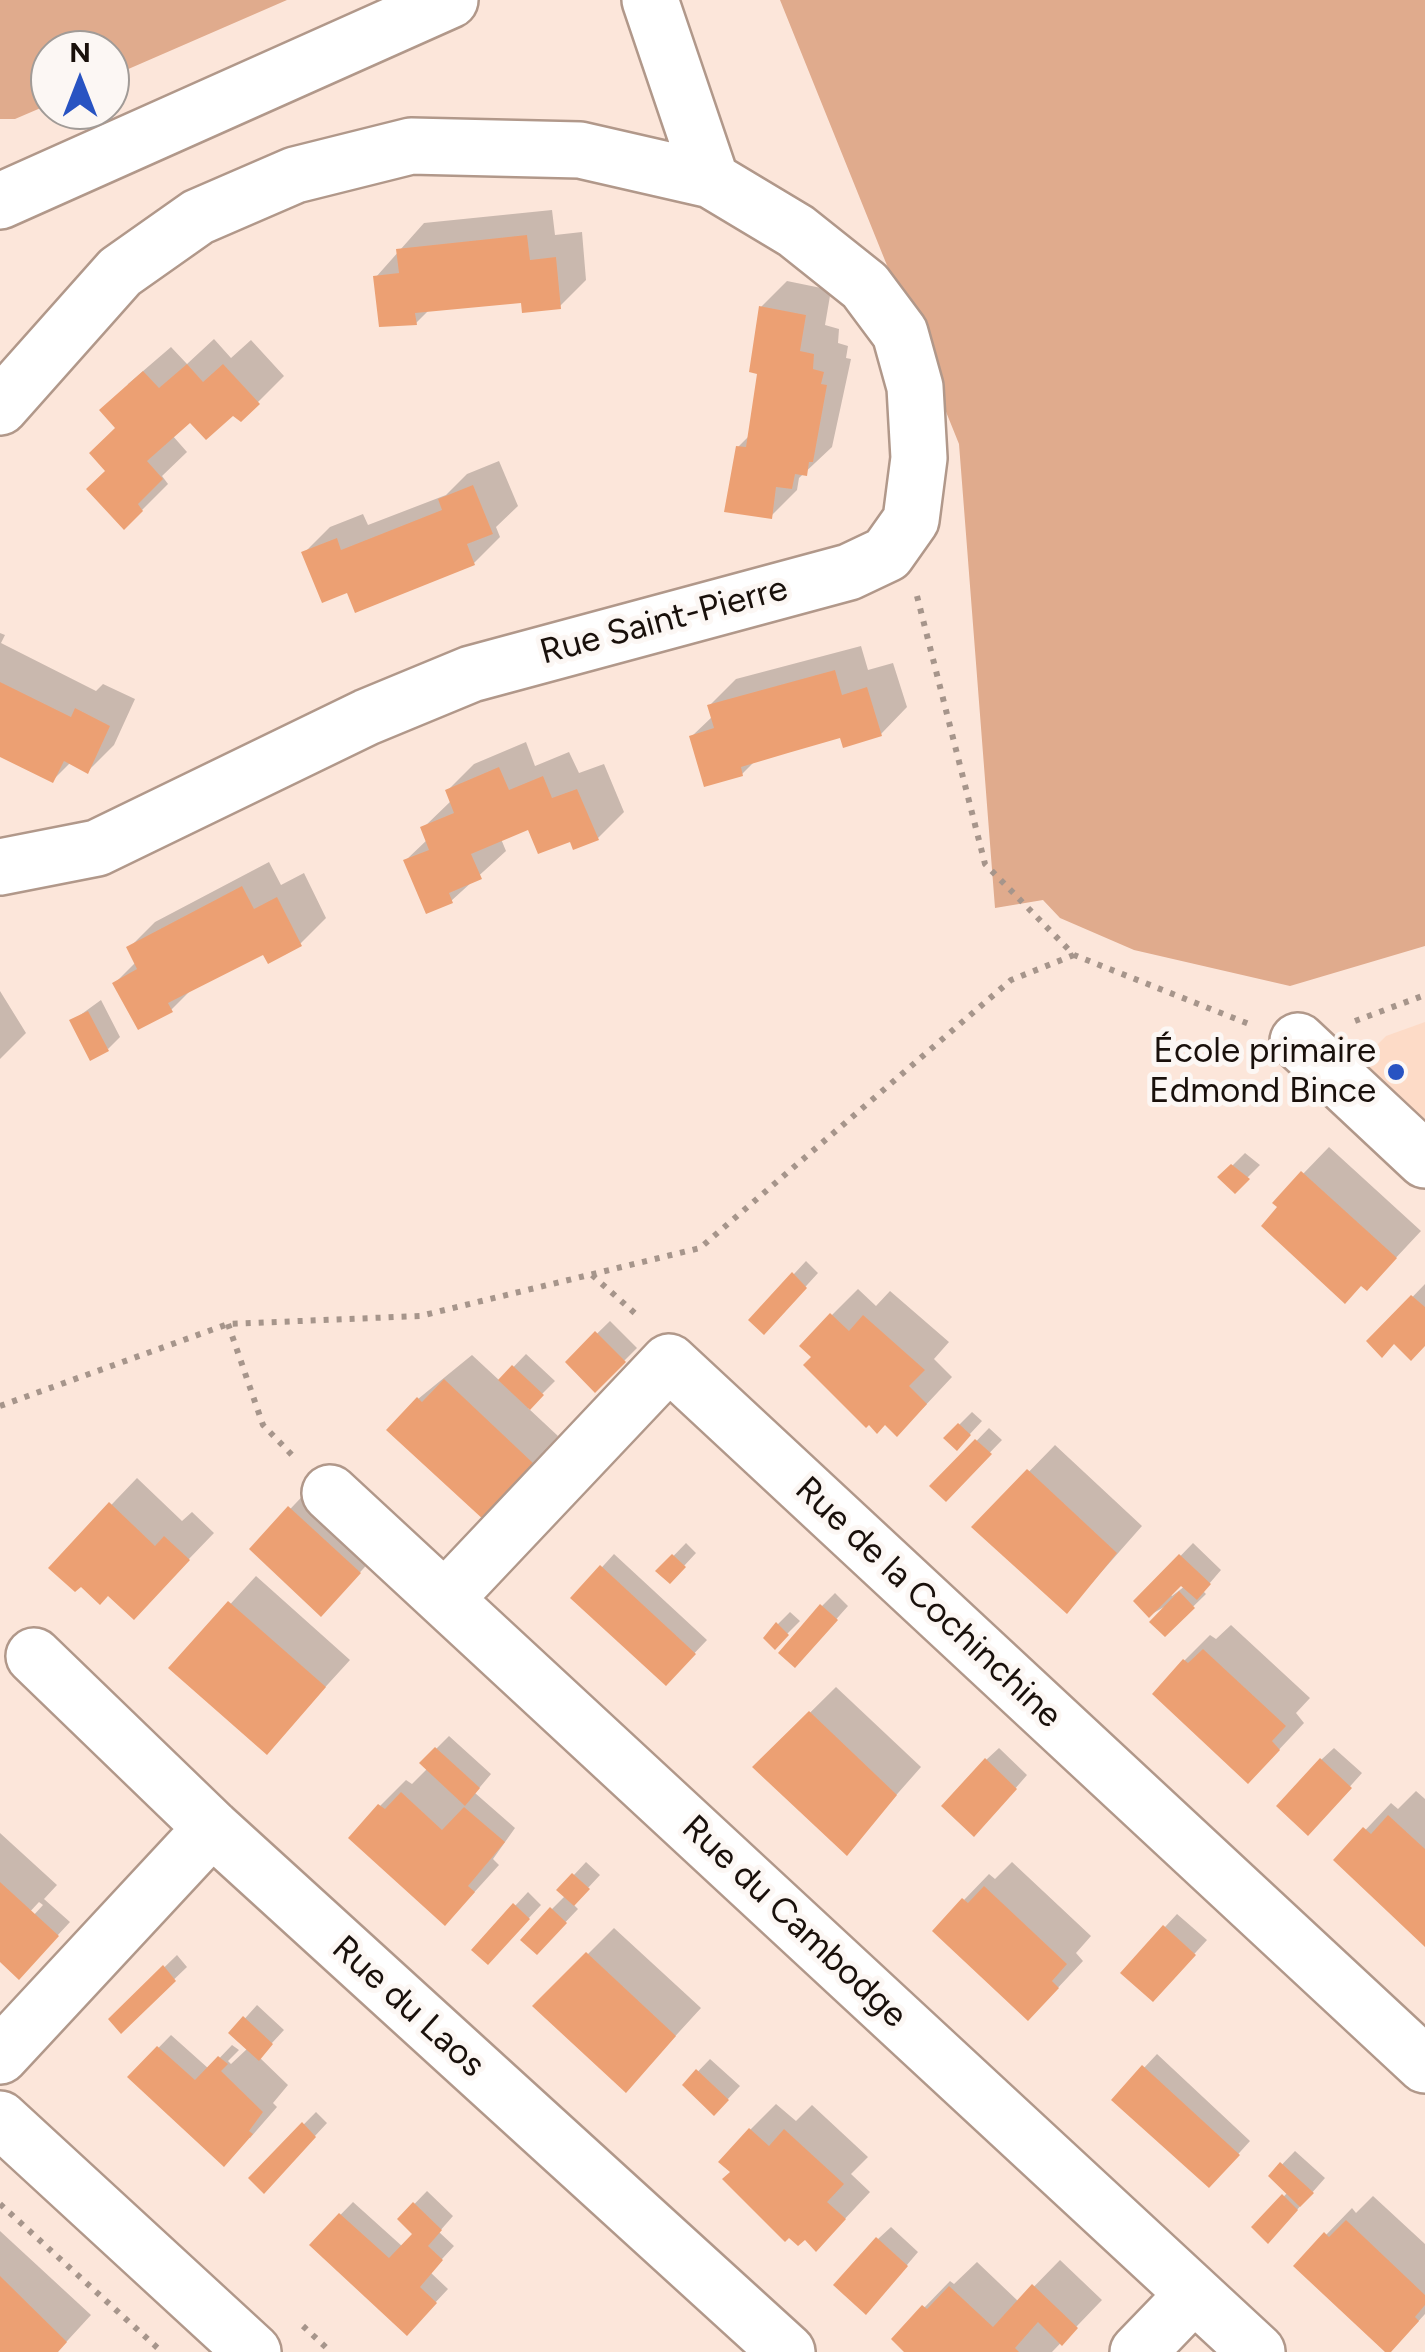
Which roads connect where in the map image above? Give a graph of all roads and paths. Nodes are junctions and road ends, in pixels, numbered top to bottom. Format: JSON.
{"nodes":[{"id":1,"x":450,"y":0,"type":"edge"},
{"id":2,"x":650,"y":0,"type":"edge"},
{"id":3,"x":711,"y":180,"type":"junction"},
{"id":4,"x":11,"y":189,"type":"edge"},
{"id":5,"x":0,"y":407,"type":"edge"},
{"id":6,"x":887,"y":554,"type":"junction"},
{"id":7,"x":0,"y":867,"type":"edge"},
{"id":8,"x":1074,"y":955,"type":"junction"},
{"id":9,"x":1298,"y":1041,"type":"joint"},
{"id":10,"x":1425,"y":1160,"type":"edge"},
{"id":11,"x":228,"y":1324,"type":"junction"},
{"id":12,"x":0,"y":1406,"type":"edge"},
{"id":13,"x":330,"y":1493,"type":"joint"},
{"id":14,"x":444,"y":1599,"type":"junction"},
{"id":15,"x":34,"y":1656,"type":"dead end"},
{"id":16,"x":212,"y":1828,"type":"junction"},
{"id":17,"x":0,"y":2056,"type":"edge"},
{"id":18,"x":1425,"y":2065,"type":"edge"},
{"id":19,"x":0,"y":2120,"type":"edge"},
{"id":20,"x":0,"y":2204,"type":"edge"},
{"id":21,"x":1194,"y":2294,"type":"junction"},
{"id":22,"x":162,"y":2352,"type":"edge"},
{"id":23,"x":253,"y":2352,"type":"edge"},
{"id":24,"x":787,"y":2352,"type":"edge"},
{"id":25,"x":1138,"y":2352,"type":"edge"},
{"id":26,"x":1257,"y":2352,"type":"edge"}],
"edges":[{"from":1,"to":4,"type":"street"},
{"from":2,"to":3,"type":"street"},
{"from":3,"to":5,"type":"street"},
{"from":3,"to":6,"type":"street"},
{"from":6,"to":7,"type":"street","name":"Rue Saint-Pierre"},
{"from":6,"to":8,"type":"path"},
{"from":8,"to":9,"type":"path"},
{"from":8,"to":11,"type":"path"},
{"from":9,"to":10,"type":"street"},
{"from":11,"to":12,"type":"path"},
{"from":11,"to":13,"type":"path"},
{"from":13,"to":14,"type":"street","name":"Rue du Cambodge"},
{"from":14,"to":18,"type":"street","name":"Rue de la Cochinchine"},
{"from":14,"to":21,"type":"street","name":"Rue du Cambodge"},
{"from":15,"to":16,"type":"street","name":"Rue du Laos"},
{"from":16,"to":17,"type":"street"},
{"from":16,"to":24,"type":"street","name":"Rue du Laos"},
{"from":19,"to":23,"type":"street"},
{"from":20,"to":22,"type":"path"},
{"from":21,"to":25,"type":"street"},
{"from":21,"to":26,"type":"street","name":"Rue du Cambodge"}]}
